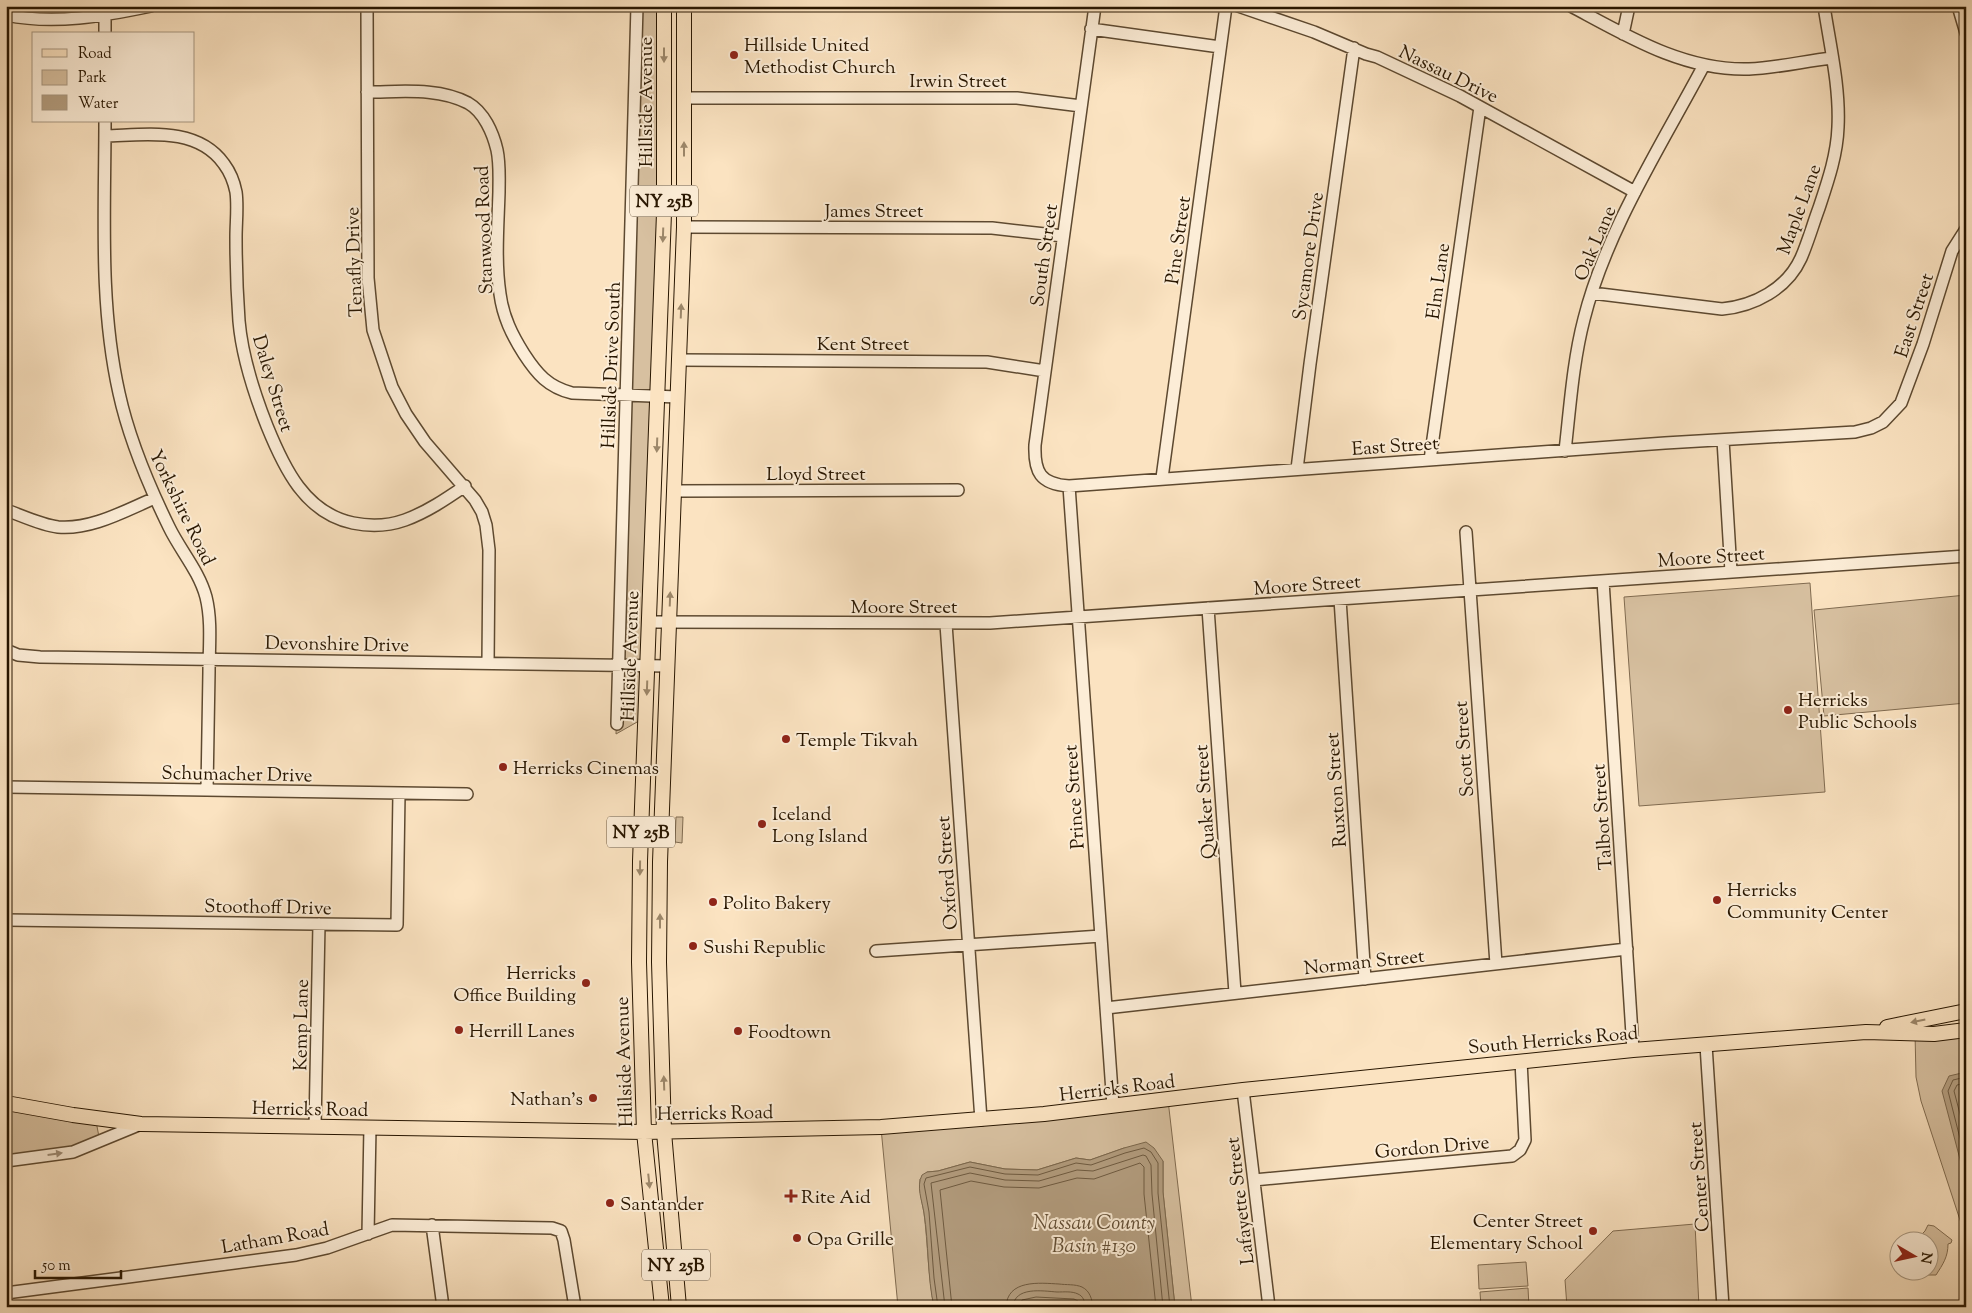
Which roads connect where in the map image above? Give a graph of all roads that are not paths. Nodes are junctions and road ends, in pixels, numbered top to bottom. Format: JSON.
{"nodes":[{"id":1,"x":151,"y":6,"type":"edge"},
{"id":2,"x":366,"y":6,"type":"edge"},
{"id":3,"x":637,"y":6,"type":"edge"},
{"id":4,"x":664,"y":6,"type":"edge"},
{"id":5,"x":684,"y":6,"type":"edge"},
{"id":6,"x":1095,"y":6,"type":"edge"},
{"id":7,"x":1226,"y":6,"type":"edge"},
{"id":8,"x":1238,"y":6,"type":"edge"},
{"id":9,"x":1571,"y":6,"type":"edge"},
{"id":10,"x":1629,"y":6,"type":"edge"},
{"id":11,"x":1824,"y":6,"type":"edge"},
{"id":12,"x":1958,"y":6,"type":"edge"},
{"id":13,"x":6,"y":15,"type":"edge"},
{"id":14,"x":105,"y":15,"type":"junction"},
{"id":15,"x":1091,"y":29,"type":"junction"},
{"id":16,"x":105,"y":32,"type":"edge"},
{"id":17,"x":1966,"y":33,"type":"edge"},
{"id":18,"x":1623,"y":34,"type":"junction"},
{"id":19,"x":1220,"y":47,"type":"junction"},
{"id":20,"x":1354,"y":48,"type":"junction"},
{"id":21,"x":1832,"y":58,"type":"junction"},
{"id":22,"x":1704,"y":65,"type":"junction"},
{"id":23,"x":367,"y":92,"type":"junction"},
{"id":24,"x":684,"y":98,"type":"junction"},
{"id":25,"x":1080,"y":106,"type":"junction"},
{"id":26,"x":1480,"y":107,"type":"junction"},
{"id":27,"x":105,"y":122,"type":"edge"},
{"id":28,"x":105,"y":136,"type":"junction"},
{"id":29,"x":1635,"y":192,"type":"junction"},
{"id":30,"x":684,"y":227,"type":"junction"},
{"id":31,"x":1966,"y":229,"type":"edge"},
{"id":32,"x":1063,"y":236,"type":"junction"},
{"id":33,"x":1592,"y":293,"type":"junction"},
{"id":34,"x":679,"y":360,"type":"junction"},
{"id":35,"x":1045,"y":371,"type":"junction"},
{"id":36,"x":627,"y":396,"type":"junction"},
{"id":37,"x":659,"y":397,"type":"junction"},
{"id":38,"x":678,"y":397,"type":"junction"},
{"id":39,"x":1723,"y":440,"type":"junction"},
{"id":40,"x":1566,"y":450,"type":"junction"},
{"id":41,"x":1430,"y":460,"type":"junction"},
{"id":42,"x":1297,"y":469,"type":"junction"},
{"id":43,"x":1162,"y":478,"type":"junction"},
{"id":44,"x":465,"y":486,"type":"junction"},
{"id":45,"x":1069,"y":486,"type":"junction"},
{"id":46,"x":958,"y":490,"type":"dead end"},
{"id":47,"x":674,"y":491,"type":"junction"},
{"id":48,"x":155,"y":498,"type":"junction"},
{"id":49,"x":6,"y":510,"type":"edge"},
{"id":50,"x":1466,"y":532,"type":"dead end"},
{"id":51,"x":1966,"y":556,"type":"edge"},
{"id":52,"x":1731,"y":572,"type":"junction"},
{"id":53,"x":1603,"y":581,"type":"junction"},
{"id":54,"x":1470,"y":590,"type":"junction"},
{"id":55,"x":1340,"y":599,"type":"junction"},
{"id":56,"x":1208,"y":608,"type":"junction"},
{"id":57,"x":1078,"y":617,"type":"junction"},
{"id":58,"x":650,"y":622,"type":"junction"},
{"id":59,"x":669,"y":624,"type":"junction"},
{"id":60,"x":946,"y":624,"type":"junction"},
{"id":61,"x":6,"y":650,"type":"edge"},
{"id":62,"x":209,"y":659,"type":"junction"},
{"id":63,"x":488,"y":663,"type":"junction"},
{"id":64,"x":619,"y":665,"type":"junction"},
{"id":65,"x":648,"y":665,"type":"junction"},
{"id":66,"x":668,"y":666,"type":"junction"},
{"id":67,"x":617,"y":724,"type":"dead end"},
{"id":68,"x":6,"y":788,"type":"edge"},
{"id":69,"x":207,"y":790,"type":"junction"},
{"id":70,"x":399,"y":793,"type":"junction"},
{"id":71,"x":467,"y":794,"type":"dead end"},
{"id":72,"x":6,"y":920,"type":"edge"},
{"id":73,"x":320,"y":924,"type":"junction"},
{"id":74,"x":1101,"y":936,"type":"junction"},
{"id":75,"x":969,"y":945,"type":"junction"},
{"id":76,"x":1627,"y":949,"type":"junction"},
{"id":77,"x":876,"y":951,"type":"dead end"},
{"id":78,"x":1496,"y":964,"type":"junction"},
{"id":79,"x":1365,"y":979,"type":"junction"},
{"id":80,"x":1235,"y":993,"type":"junction"},
{"id":81,"x":1106,"y":1008,"type":"junction"},
{"id":82,"x":1966,"y":1011,"type":"edge"},
{"id":83,"x":1966,"y":1030,"type":"edge"},
{"id":84,"x":1866,"y":1032,"type":"junction"},
{"id":85,"x":1706,"y":1045,"type":"junction"},
{"id":86,"x":1633,"y":1050,"type":"junction"},
{"id":87,"x":1521,"y":1060,"type":"junction"},
{"id":88,"x":1243,"y":1090,"type":"junction"},
{"id":89,"x":6,"y":1103,"type":"edge"},
{"id":90,"x":1113,"y":1106,"type":"junction"},
{"id":91,"x":980,"y":1120,"type":"junction"},
{"id":92,"x":141,"y":1124,"type":"junction"},
{"id":93,"x":315,"y":1127,"type":"junction"},
{"id":94,"x":370,"y":1127,"type":"junction"},
{"id":95,"x":644,"y":1132,"type":"junction"},
{"id":96,"x":664,"y":1132,"type":"junction"},
{"id":97,"x":6,"y":1161,"type":"edge"},
{"id":98,"x":1254,"y":1180,"type":"junction"},
{"id":99,"x":432,"y":1225,"type":"junction"},
{"id":100,"x":368,"y":1234,"type":"junction"},
{"id":101,"x":6,"y":1293,"type":"edge"},
{"id":102,"x":443,"y":1307,"type":"edge"},
{"id":103,"x":575,"y":1307,"type":"edge"},
{"id":104,"x":662,"y":1307,"type":"edge"},
{"id":105,"x":680,"y":1307,"type":"edge"},
{"id":106,"x":1269,"y":1307,"type":"edge"},
{"id":107,"x":1723,"y":1307,"type":"edge"}],
"edges":[{"from":1,"to":14,"type":"street"},
{"from":2,"to":23,"type":"street","name":"Tenafly Drive"},
{"from":3,"to":36,"type":"street","name":"Hillside Drive South"},
{"from":4,"to":37,"type":"main road","name":"Hillside Avenue","number":"NY 25B","one_way":true},
{"from":5,"to":24,"type":"main road","name":"Hillside Avenue","number":"NY 25B"},
{"from":6,"to":15,"type":"street","name":"South Street"},
{"from":7,"to":19,"type":"street","name":"Pine Street"},
{"from":8,"to":20,"type":"street","name":"Nassau Drive"},
{"from":9,"to":18,"type":"street"},
{"from":10,"to":18,"type":"street"},
{"from":11,"to":21,"type":"street","name":"Maple Lane"},
{"from":12,"to":17,"type":"street"},
{"from":13,"to":14,"type":"street"},
{"from":14,"to":16,"type":"street"},
{"from":15,"to":19,"type":"street"},
{"from":15,"to":25,"type":"street","name":"South Street"},
{"from":18,"to":22,"type":"street"},
{"from":19,"to":43,"type":"street","name":"Pine Street"},
{"from":20,"to":26,"type":"street","name":"Nassau Drive"},
{"from":20,"to":42,"type":"street","name":"Sycamore Drive"},
{"from":21,"to":22,"type":"street"},
{"from":21,"to":33,"type":"street","name":"Maple Lane"},
{"from":22,"to":29,"type":"street","name":"Oak Lane"},
{"from":23,"to":36,"type":"street","name":"Stanwood Road"},
{"from":23,"to":44,"type":"street","name":"Tenafly Drive"},
{"from":24,"to":25,"type":"street","name":"Irwin Street"},
{"from":30,"to":24,"type":"main road","name":"Hillside Avenue","number":"NY 25B","one_way":true},
{"from":25,"to":32,"type":"street","name":"South Street"},
{"from":26,"to":29,"type":"street","name":"Nassau Drive"},
{"from":26,"to":41,"type":"street","name":"Elm Lane"},
{"from":27,"to":28,"type":"street","name":"Yorkshire Road"},
{"from":28,"to":44,"type":"street","name":"Daley Street"},
{"from":28,"to":48,"type":"street","name":"Yorkshire Road"},
{"from":29,"to":33,"type":"street","name":"Oak Lane"},
{"from":30,"to":32,"type":"street","name":"James Street"},
{"from":34,"to":30,"type":"main road","name":"Hillside Avenue","number":"NY 25B","one_way":true},
{"from":31,"to":39,"type":"street","name":"East Street"},
{"from":32,"to":35,"type":"street","name":"South Street"},
{"from":33,"to":40,"type":"street","name":"Oak Lane"},
{"from":34,"to":35,"type":"street","name":"Kent Street"},
{"from":34,"to":38,"type":"main road","name":"Hillside Avenue","number":"NY 25B"},
{"from":35,"to":45,"type":"street","name":"South Street"},
{"from":36,"to":37,"type":"street","name":"Stanwood Road"},
{"from":36,"to":64,"type":"street","name":"Hillside Drive South"},
{"from":37,"to":38,"type":"street","name":"Stanwood Road"},
{"from":37,"to":58,"type":"main road","name":"Hillside Avenue","number":"NY 25B","one_way":true},
{"from":38,"to":47,"type":"main road","name":"Hillside Avenue","number":"NY 25B"},
{"from":39,"to":40,"type":"street","name":"East Street"},
{"from":39,"to":52,"type":"street"},
{"from":40,"to":41,"type":"street","name":"East Street"},
{"from":41,"to":42,"type":"street","name":"East Street"},
{"from":42,"to":43,"type":"street","name":"East Street"},
{"from":43,"to":45,"type":"street","name":"East Street"},
{"from":44,"to":63,"type":"street","name":"Tenafly Drive"},
{"from":45,"to":57,"type":"street","name":"Prince Street"},
{"from":46,"to":47,"type":"street","name":"Lloyd Street"},
{"from":59,"to":47,"type":"main road","name":"Hillside Avenue","number":"NY 25B","one_way":true},
{"from":48,"to":49,"type":"street"},
{"from":48,"to":62,"type":"street","name":"Yorkshire Road"},
{"from":50,"to":54,"type":"street","name":"Scott Street"},
{"from":51,"to":52,"type":"street","name":"Moore Street"},
{"from":52,"to":53,"type":"street","name":"Moore Street"},
{"from":53,"to":54,"type":"street","name":"Moore Street"},
{"from":53,"to":76,"type":"street","name":"Talbot Street"},
{"from":54,"to":55,"type":"street","name":"Moore Street"},
{"from":54,"to":78,"type":"street","name":"Scott Street"},
{"from":55,"to":56,"type":"street","name":"Moore Street"},
{"from":55,"to":79,"type":"street","name":"Ruxton Street"},
{"from":56,"to":57,"type":"street","name":"Moore Street"},
{"from":56,"to":80,"type":"street","name":"Quaker Street"},
{"from":57,"to":60,"type":"street","name":"Moore Street"},
{"from":57,"to":74,"type":"street","name":"Prince Street"},
{"from":58,"to":59,"type":"street","name":"Moore Street"},
{"from":58,"to":65,"type":"main road","name":"Hillside Avenue","number":"NY 25B"},
{"from":59,"to":60,"type":"street","name":"Moore Street"},
{"from":59,"to":66,"type":"main road","name":"Hillside Avenue","number":"NY 25B"},
{"from":60,"to":75,"type":"street","name":"Oxford Street"},
{"from":61,"to":62,"type":"street","name":"Devonshire Drive"},
{"from":62,"to":63,"type":"street","name":"Devonshire Drive"},
{"from":62,"to":69,"type":"street","name":"Yorkshire Road"},
{"from":63,"to":64,"type":"street","name":"Devonshire Drive"},
{"from":64,"to":65,"type":"street","name":"Devonshire Drive"},
{"from":64,"to":67,"type":"street","name":"Hillside Drive South"},
{"from":65,"to":66,"type":"street","name":"Devonshire Drive"},
{"from":65,"to":95,"type":"main road","name":"Hillside Avenue","number":"NY 25B","one_way":true},
{"from":96,"to":66,"type":"main road","name":"Hillside Avenue","number":"NY 25B","one_way":true},
{"from":68,"to":69,"type":"street","name":"Schumacher Drive"},
{"from":69,"to":70,"type":"street","name":"Schumacher Drive"},
{"from":70,"to":71,"type":"street","name":"Schumacher Drive"},
{"from":70,"to":73,"type":"street","name":"Stoothoff Drive"},
{"from":72,"to":73,"type":"street","name":"Stoothoff Drive"},
{"from":73,"to":93,"type":"street","name":"Kemp Lane"},
{"from":74,"to":75,"type":"street"},
{"from":74,"to":81,"type":"street","name":"Prince Street"},
{"from":75,"to":77,"type":"street"},
{"from":75,"to":91,"type":"street","name":"Oxford Street"},
{"from":76,"to":78,"type":"street","name":"Norman Street"},
{"from":76,"to":86,"type":"street","name":"Talbot Street"},
{"from":78,"to":79,"type":"street","name":"Norman Street"},
{"from":79,"to":80,"type":"street","name":"Norman Street"},
{"from":80,"to":81,"type":"street","name":"Norman Street"},
{"from":81,"to":90,"type":"street","name":"Prince Street"},
{"from":82,"to":84,"type":"main road","name":"South Herricks Road","one_way":true},
{"from":83,"to":84,"type":"main road","name":"South Herricks Road"},
{"from":84,"to":85,"type":"main road","name":"South Herricks Road"},
{"from":85,"to":86,"type":"main road","name":"South Herricks Road"},
{"from":85,"to":107,"type":"street","name":"Center Street"},
{"from":86,"to":87,"type":"main road","name":"South Herricks Road"},
{"from":87,"to":88,"type":"main road","name":"South Herricks Road"},
{"from":87,"to":98,"type":"street","name":"Gordon Drive"},
{"from":88,"to":90,"type":"main road","name":"Herricks Road"},
{"from":88,"to":98,"type":"street","name":"Lafayette Street"},
{"from":89,"to":92,"type":"main road","name":"Herricks Road"},
{"from":90,"to":91,"type":"main road","name":"Herricks Road"},
{"from":91,"to":96,"type":"main road","name":"Herricks Road"},
{"from":92,"to":93,"type":"main road","name":"Herricks Road"},
{"from":97,"to":92,"type":"street","one_way":true},
{"from":93,"to":94,"type":"main road","name":"Herricks Road"},
{"from":94,"to":95,"type":"main road","name":"Herricks Road"},
{"from":94,"to":100,"type":"street"},
{"from":95,"to":96,"type":"main road","name":"Herricks Road"},
{"from":95,"to":104,"type":"main road","name":"Hillside Avenue","number":"NY 25B","one_way":true},
{"from":96,"to":105,"type":"main road","name":"Hillside Avenue","number":"NY 25B"},
{"from":98,"to":106,"type":"street","name":"Lafayette Street"},
{"from":99,"to":100,"type":"street","name":"Latham Road"},
{"from":99,"to":102,"type":"street"},
{"from":99,"to":103,"type":"street","name":"Latham Road"},
{"from":100,"to":101,"type":"street","name":"Latham Road"}]}
